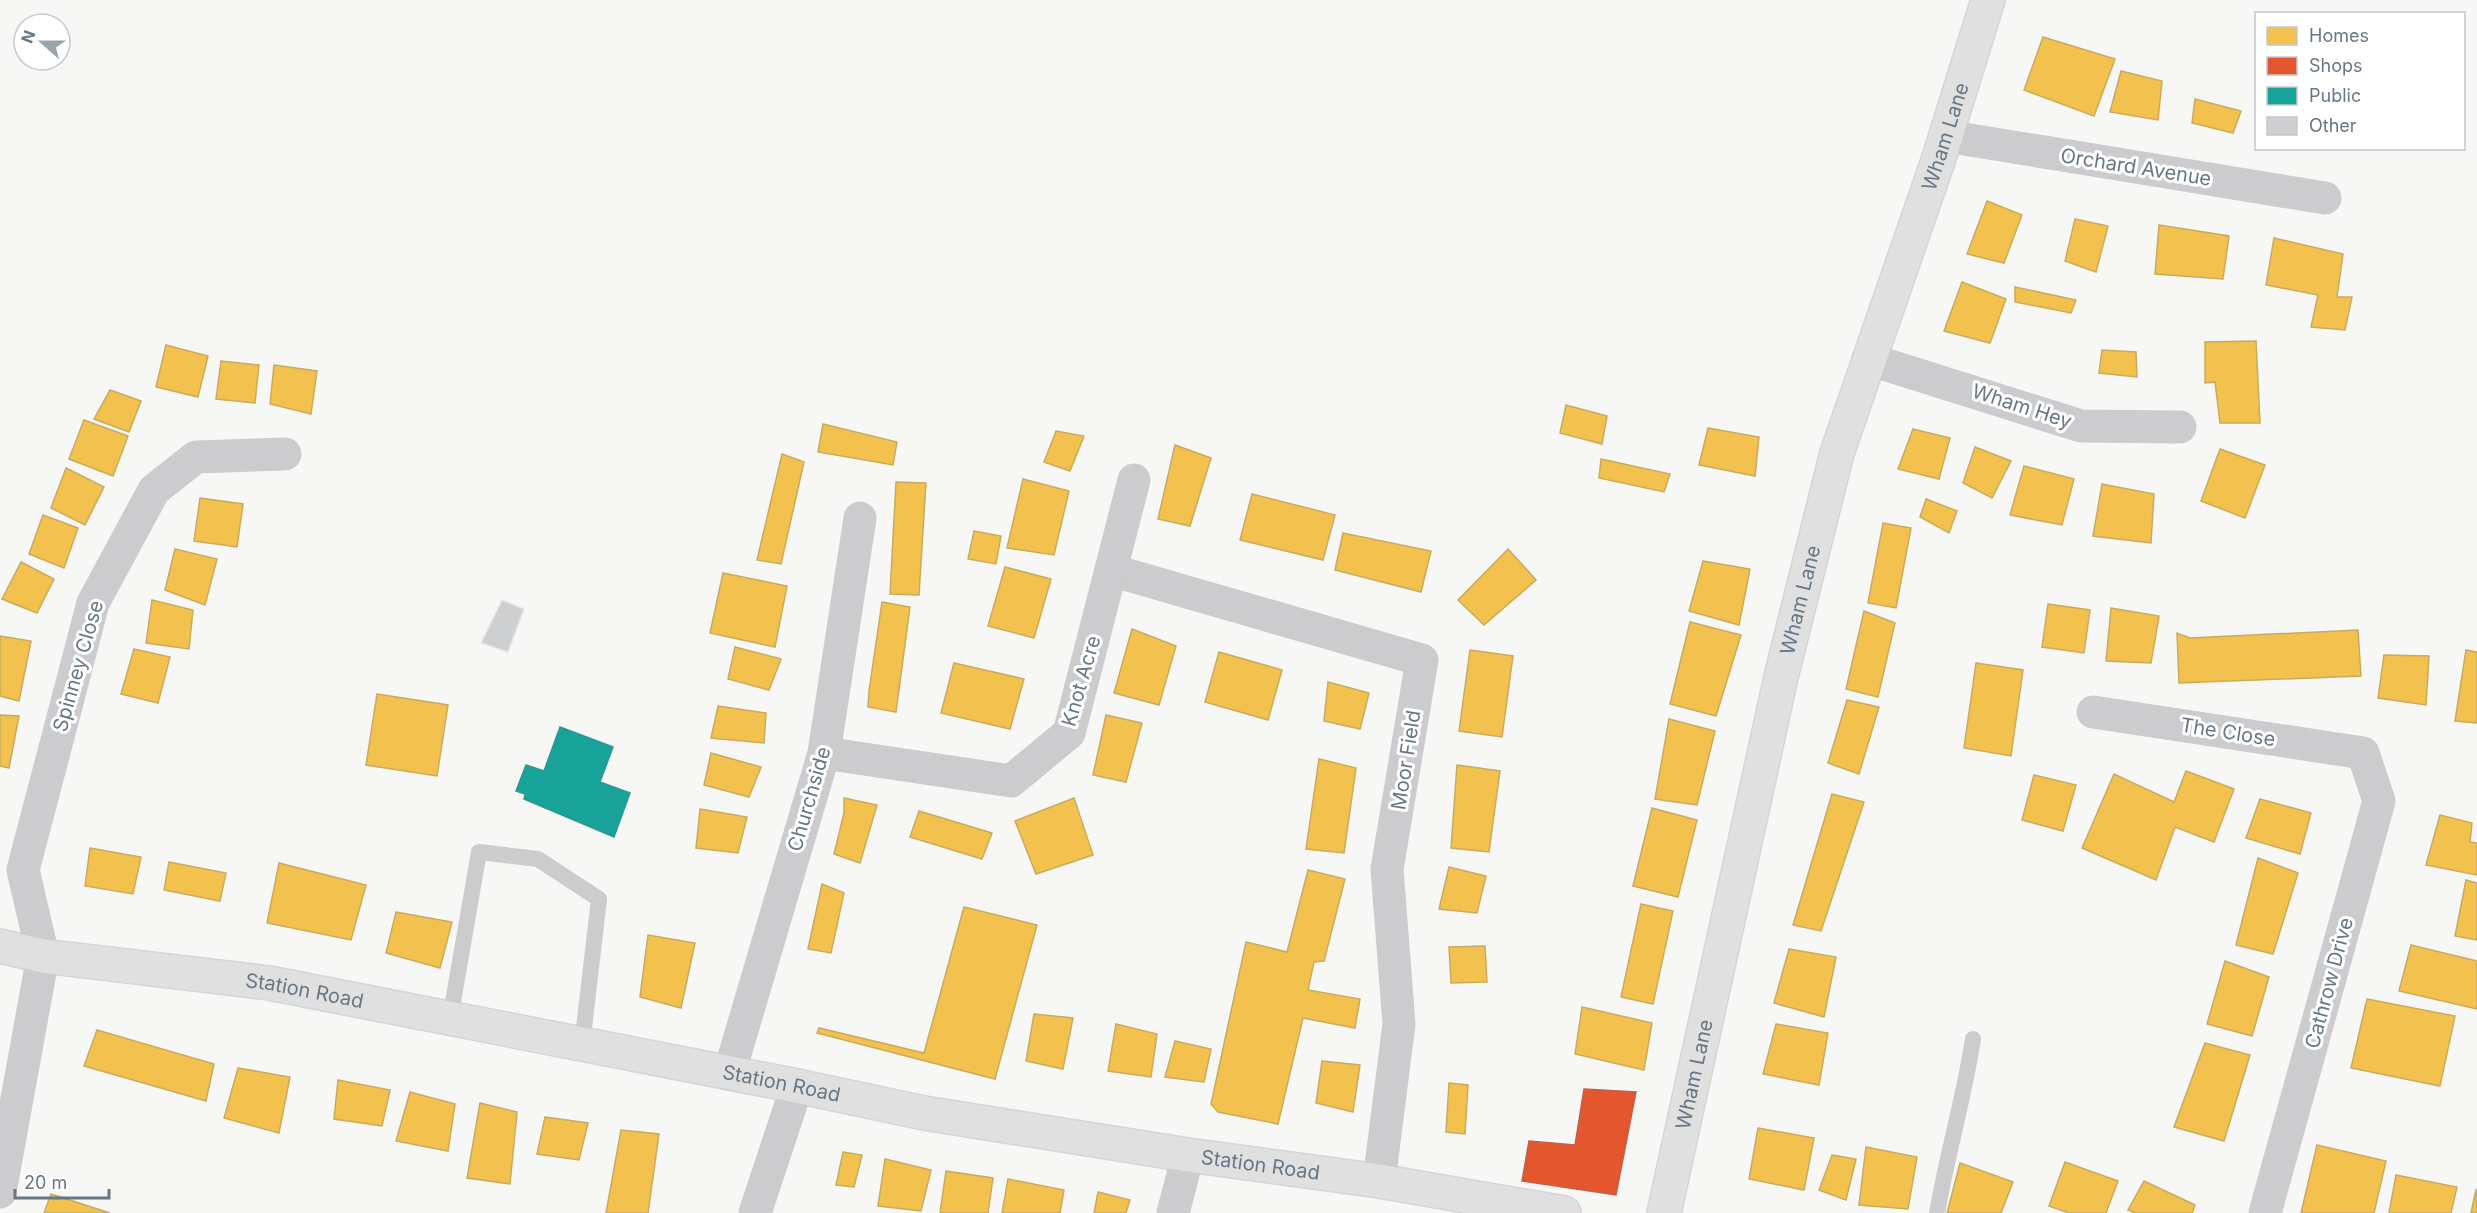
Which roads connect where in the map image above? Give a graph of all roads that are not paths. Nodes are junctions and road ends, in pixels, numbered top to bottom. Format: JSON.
{"nodes":[{"id":1,"x":1988,"y":0,"type":"edge"},
{"id":2,"x":1946,"y":136,"type":"junction"},
{"id":3,"x":2325,"y":198,"type":"dead end"},
{"id":4,"x":1868,"y":359,"type":"junction"},
{"id":5,"x":2180,"y":427,"type":"dead end"},
{"id":6,"x":285,"y":454,"type":"dead end"},
{"id":7,"x":1134,"y":480,"type":"dead end"},
{"id":8,"x":860,"y":518,"type":"dead end"},
{"id":9,"x":1111,"y":570,"type":"junction"},
{"id":10,"x":2093,"y":711,"type":"dead end"},
{"id":11,"x":824,"y":753,"type":"junction"},
{"id":12,"x":2363,"y":753,"type":"joint"},
{"id":13,"x":0,"y":946,"type":"edge"},
{"id":14,"x":44,"y":956,"type":"junction"},
{"id":15,"x":450,"y":1018,"type":"junction"},
{"id":16,"x":1973,"y":1039,"type":"dead end"},
{"id":17,"x":582,"y":1045,"type":"junction"},
{"id":18,"x":729,"y":1074,"type":"junction"},
{"id":19,"x":796,"y":1086,"type":"junction"},
{"id":20,"x":1188,"y":1155,"type":"junction"},
{"id":21,"x":1379,"y":1181,"type":"junction"},
{"id":22,"x":0,"y":1192,"type":"edge"},
{"id":23,"x":755,"y":1213,"type":"edge"},
{"id":24,"x":1173,"y":1213,"type":"edge"},
{"id":25,"x":1564,"y":1213,"type":"edge"},
{"id":26,"x":1664,"y":1213,"type":"edge"},
{"id":27,"x":1937,"y":1213,"type":"edge"},
{"id":28,"x":2265,"y":1213,"type":"edge"}],
"edges":[{"from":1,"to":2,"type":"street","name":"Wham Lane"},
{"from":2,"to":3,"type":"street","name":"Orchard Avenue"},
{"from":2,"to":4,"type":"street","name":"Wham Lane"},
{"from":4,"to":5,"type":"street","name":"Wham Hey"},
{"from":4,"to":26,"type":"street","name":"Wham Lane"},
{"from":6,"to":14,"type":"street","name":"Spinney Close"},
{"from":7,"to":9,"type":"street","name":"Knot Acre"},
{"from":8,"to":11,"type":"street","name":"Churchside"},
{"from":9,"to":11,"type":"street","name":"Knot Acre"},
{"from":9,"to":21,"type":"street","name":"Moor Field"},
{"from":10,"to":12,"type":"street","name":"The Close"},
{"from":11,"to":18,"type":"street","name":"Churchside"},
{"from":12,"to":28,"type":"street","name":"Cathrow Drive"},
{"from":13,"to":14,"type":"street","name":"Station Road"},
{"from":14,"to":15,"type":"street","name":"Station Road"},
{"from":14,"to":22,"type":"street"},
{"from":15,"to":17,"type":"street","name":"Station Road"},
{"from":15,"to":17,"type":"lane"},
{"from":16,"to":27,"type":"lane"},
{"from":17,"to":18,"type":"street","name":"Station Road"},
{"from":18,"to":19,"type":"street","name":"Station Road"},
{"from":19,"to":20,"type":"street","name":"Station Road"},
{"from":19,"to":23,"type":"street"},
{"from":20,"to":21,"type":"street","name":"Station Road"},
{"from":20,"to":24,"type":"street"},
{"from":21,"to":25,"type":"street","name":"Station Road"}]}
